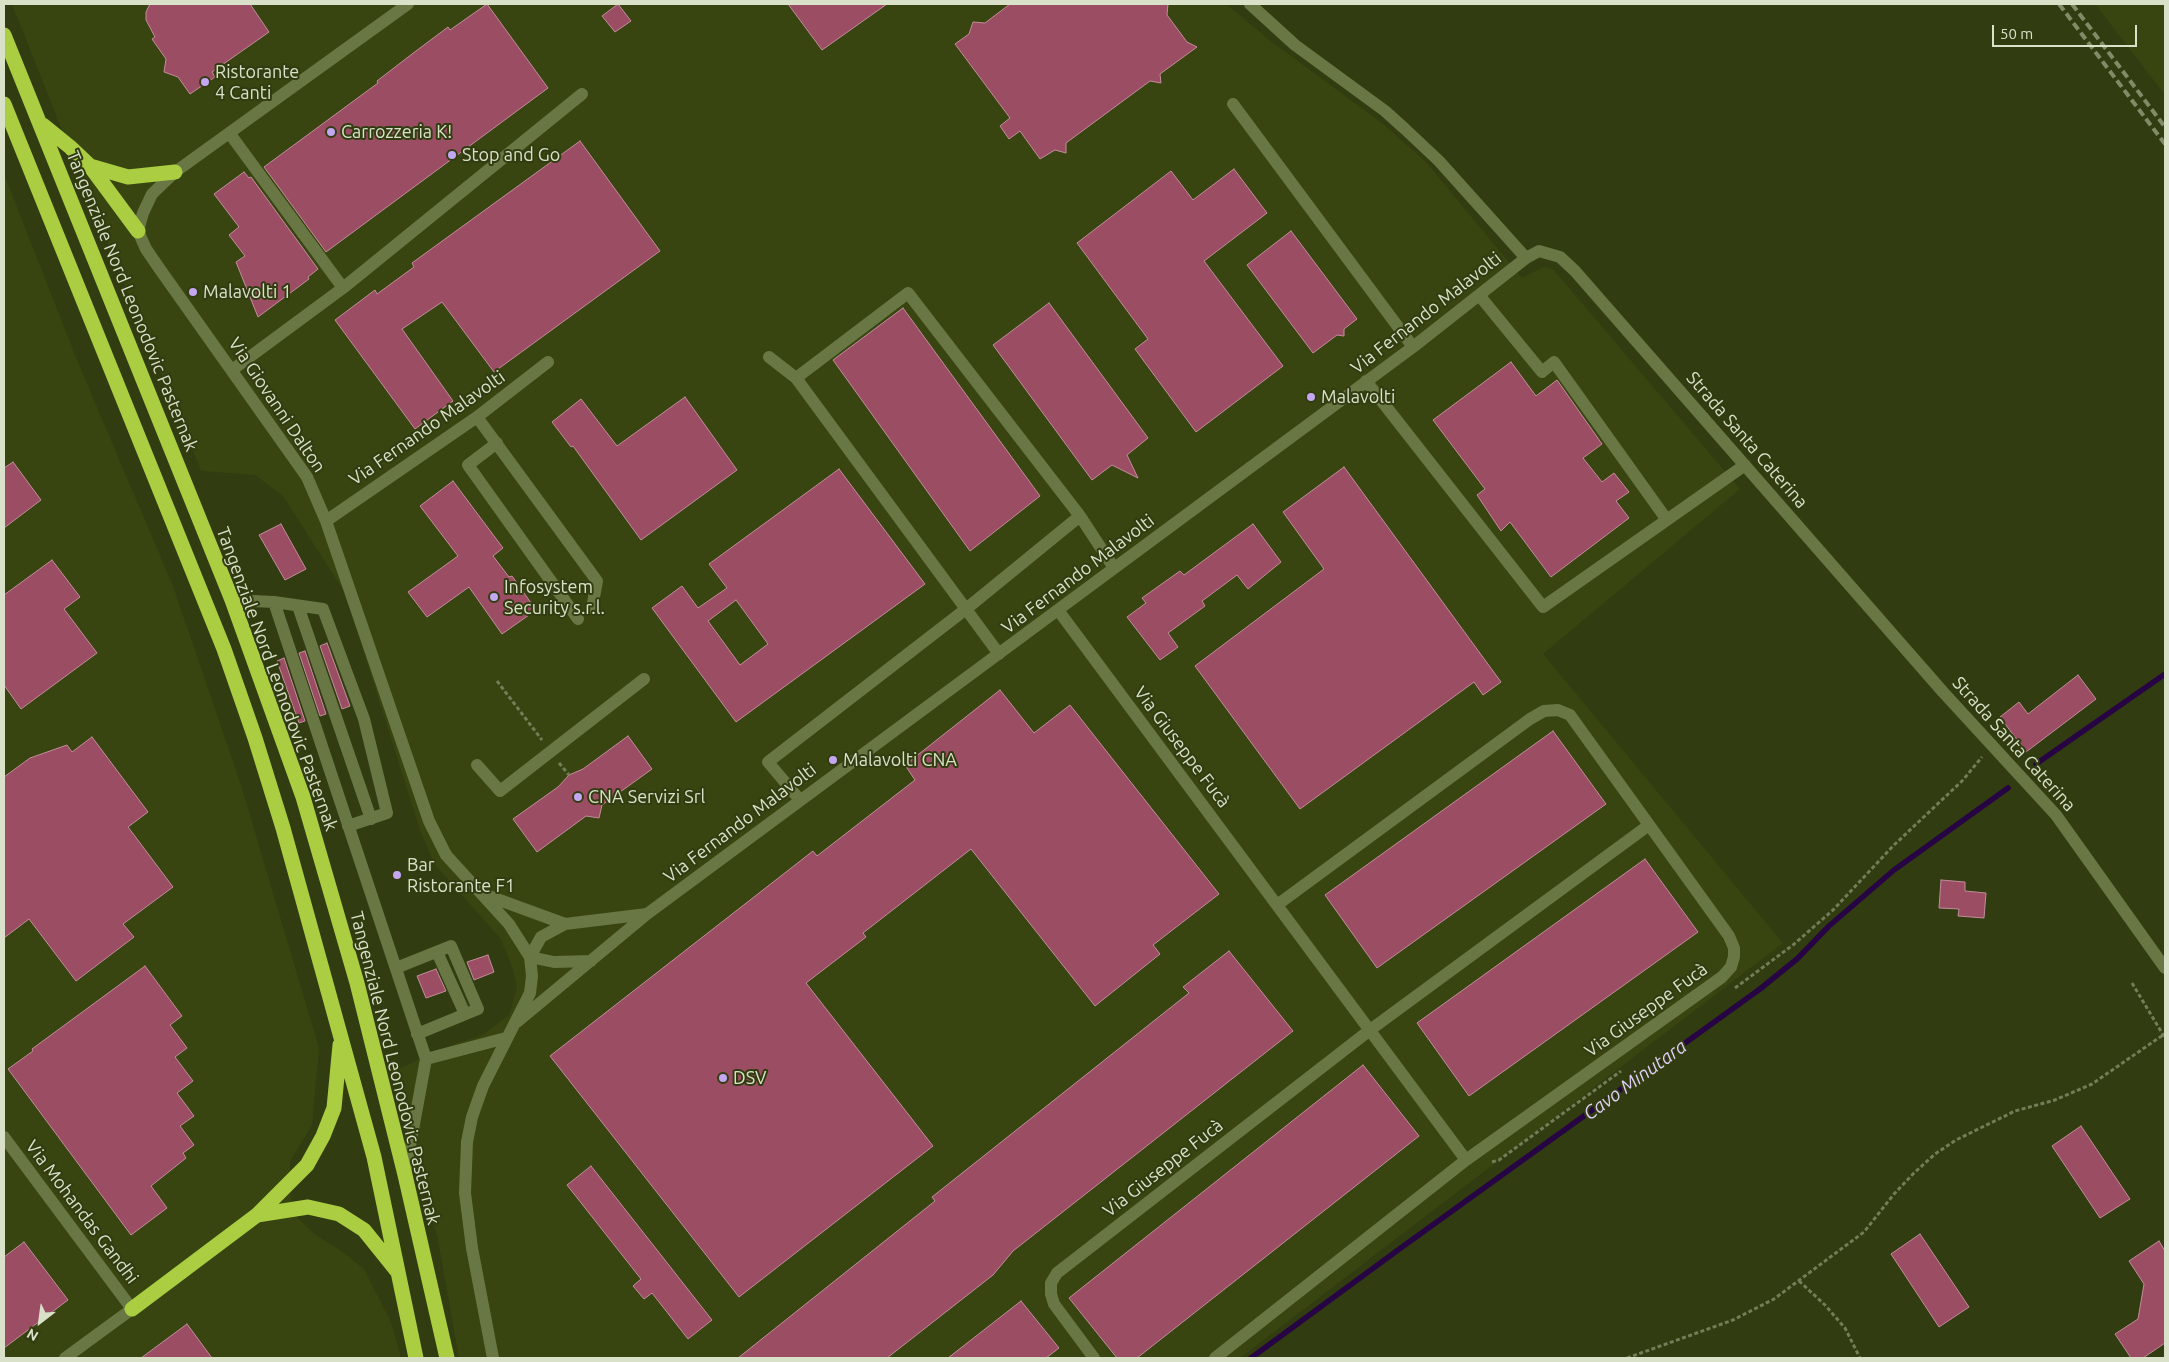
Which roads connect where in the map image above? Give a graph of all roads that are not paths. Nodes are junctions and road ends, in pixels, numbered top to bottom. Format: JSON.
{"nodes":[{"id":1,"x":408,"y":4,"type":"edge"},
{"id":2,"x":1250,"y":4,"type":"edge"},
{"id":3,"x":4,"y":35,"type":"edge"},
{"id":4,"x":582,"y":94,"type":"dead end"},
{"id":5,"x":4,"y":104,"type":"edge"},
{"id":6,"x":1233,"y":104,"type":"dead end"},
{"id":7,"x":41,"y":124,"type":"junction"},
{"id":8,"x":4,"y":128,"type":"edge"},
{"id":9,"x":230,"y":134,"type":"junction"},
{"id":10,"x":19,"y":144,"type":"junction"},
{"id":11,"x":90,"y":166,"type":"junction"},
{"id":12,"x":175,"y":172,"type":"junction"},
{"id":13,"x":138,"y":231,"type":"junction"},
{"id":14,"x":1526,"y":258,"type":"junction"},
{"id":15,"x":343,"y":288,"type":"junction"},
{"id":16,"x":1478,"y":295,"type":"junction"},
{"id":17,"x":1413,"y":347,"type":"junction"},
{"id":18,"x":769,"y":357,"type":"dead end"},
{"id":19,"x":548,"y":362,"type":"dead end"},
{"id":20,"x":232,"y":370,"type":"junction"},
{"id":21,"x":796,"y":378,"type":"junction"},
{"id":22,"x":1366,"y":381,"type":"junction"},
{"id":23,"x":477,"y":417,"type":"junction"},
{"id":24,"x":497,"y":443,"type":"junction"},
{"id":25,"x":1745,"y":465,"type":"junction"},
{"id":26,"x":1080,"y":516,"type":"junction"},
{"id":27,"x":1667,"y":520,"type":"junction"},
{"id":28,"x":326,"y":521,"type":"junction"},
{"id":29,"x":1114,"y":568,"type":"junction"},
{"id":30,"x":232,"y":600,"type":"junction"},
{"id":31,"x":274,"y":602,"type":"junction"},
{"id":32,"x":298,"y":606,"type":"junction"},
{"id":33,"x":592,"y":608,"type":"dead end"},
{"id":34,"x":966,"y":609,"type":"junction"},
{"id":35,"x":1058,"y":610,"type":"junction"},
{"id":36,"x":578,"y":619,"type":"dead end"},
{"id":37,"x":999,"y":654,"type":"junction"},
{"id":38,"x":644,"y":679,"type":"dead end"},
{"id":39,"x":477,"y":765,"type":"dead end"},
{"id":40,"x":800,"y":800,"type":"junction"},
{"id":41,"x":371,"y":819,"type":"junction"},
{"id":42,"x":1649,"y":825,"type":"junction"},
{"id":43,"x":348,"y":826,"type":"junction"},
{"id":44,"x":481,"y":893,"type":"junction"},
{"id":45,"x":1277,"y":906,"type":"junction"},
{"id":46,"x":647,"y":914,"type":"junction"},
{"id":47,"x":565,"y":924,"type":"junction"},
{"id":48,"x":530,"y":957,"type":"junction"},
{"id":49,"x":592,"y":961,"type":"junction"},
{"id":50,"x":396,"y":968,"type":"junction"},
{"id":51,"x":2165,"y":968,"type":"edge"},
{"id":52,"x":517,"y":1022,"type":"junction"},
{"id":53,"x":1370,"y":1030,"type":"junction"},
{"id":54,"x":417,"y":1034,"type":"junction"},
{"id":55,"x":341,"y":1037,"type":"junction"},
{"id":56,"x":506,"y":1038,"type":"junction"},
{"id":57,"x":426,"y":1059,"type":"junction"},
{"id":58,"x":4,"y":1137,"type":"edge"},
{"id":59,"x":1466,"y":1160,"type":"junction"},
{"id":60,"x":405,"y":1175,"type":"junction"},
{"id":61,"x":257,"y":1215,"type":"junction"},
{"id":62,"x":401,"y":1275,"type":"junction"},
{"id":63,"x":132,"y":1309,"type":"junction"},
{"id":64,"x":65,"y":1358,"type":"edge"},
{"id":65,"x":416,"y":1358,"type":"edge"},
{"id":66,"x":446,"y":1358,"type":"edge"},
{"id":67,"x":493,"y":1358,"type":"edge"},
{"id":68,"x":1094,"y":1358,"type":"edge"},
{"id":69,"x":1215,"y":1358,"type":"edge"}],
"edges":[{"from":1,"to":9,"type":"street"},
{"from":2,"to":14,"type":"street"},
{"from":3,"to":7,"type":"highway","name":"Tangenziale Nord Leonodovic Pasternak"},
{"from":4,"to":15,"type":"street"},
{"from":5,"to":10,"type":"highway"},
{"from":6,"to":17,"type":"street"},
{"from":7,"to":11,"type":"highway"},
{"from":7,"to":30,"type":"highway","name":"Tangenziale Nord Leonodovic Pasternak"},
{"from":8,"to":10,"type":"highway"},
{"from":9,"to":12,"type":"street"},
{"from":9,"to":15,"type":"street"},
{"from":10,"to":55,"type":"highway"},
{"from":11,"to":12,"type":"highway"},
{"from":11,"to":13,"type":"highway"},
{"from":12,"to":13,"type":"street"},
{"from":13,"to":20,"type":"street","name":"Via Giovanni Dalton"},
{"from":14,"to":16,"type":"street","name":"Via Fernando Malavolti"},
{"from":14,"to":25,"type":"street","name":"Strada Santa Caterina"},
{"from":15,"to":20,"type":"street"},
{"from":16,"to":17,"type":"street","name":"Via Fernando Malavolti"},
{"from":16,"to":27,"type":"street"},
{"from":17,"to":22,"type":"street","name":"Via Fernando Malavolti"},
{"from":18,"to":21,"type":"street"},
{"from":19,"to":23,"type":"street","name":"Via Fernando Malavolti"},
{"from":20,"to":28,"type":"street","name":"Via Giovanni Dalton"},
{"from":21,"to":26,"type":"street"},
{"from":21,"to":34,"type":"street"},
{"from":22,"to":27,"type":"street"},
{"from":22,"to":29,"type":"street","name":"Via Fernando Malavolti"},
{"from":23,"to":24,"type":"street"},
{"from":23,"to":28,"type":"street","name":"Via Fernando Malavolti"},
{"from":24,"to":33,"type":"street"},
{"from":24,"to":36,"type":"street"},
{"from":25,"to":27,"type":"street"},
{"from":25,"to":51,"type":"street","name":"Strada Santa Caterina"},
{"from":26,"to":29,"type":"street"},
{"from":26,"to":34,"type":"street"},
{"from":28,"to":44,"type":"street","name":"Via Giovanni Dalton"},
{"from":29,"to":35,"type":"street","name":"Via Fernando Malavolti"},
{"from":30,"to":31,"type":"street"},
{"from":30,"to":60,"type":"highway","name":"Tangenziale Nord Leonodovic Pasternak"},
{"from":31,"to":32,"type":"street"},
{"from":31,"to":43,"type":"street"},
{"from":32,"to":41,"type":"street"},
{"from":32,"to":41,"type":"street"},
{"from":34,"to":37,"type":"street"},
{"from":34,"to":40,"type":"street"},
{"from":35,"to":37,"type":"street","name":"Via Fernando Malavolti"},
{"from":35,"to":45,"type":"street","name":"Via Giuseppe Fucà"},
{"from":37,"to":40,"type":"street","name":"Via Fernando Malavolti"},
{"from":38,"to":39,"type":"street"},
{"from":40,"to":46,"type":"street","name":"Via Fernando Malavolti"},
{"from":41,"to":43,"type":"street"},
{"from":42,"to":45,"type":"street","name":"Via Giuseppe Fucà"},
{"from":42,"to":53,"type":"street","name":"Via Giuseppe Fucà"},
{"from":42,"to":59,"type":"street","name":"Via Giuseppe Fucà"},
{"from":43,"to":50,"type":"street"},
{"from":44,"to":47,"type":"street","name":"Via Fernando Malavolti"},
{"from":44,"to":48,"type":"street","name":"Via Giovanni Dalton"},
{"from":45,"to":53,"type":"street","name":"Via Giuseppe Fucà"},
{"from":46,"to":47,"type":"street","name":"Via Fernando Malavolti"},
{"from":46,"to":49,"type":"street","name":"Via Fernando Malavolti"},
{"from":47,"to":48,"type":"street","name":"Via Fernando Malavolti"},
{"from":48,"to":49,"type":"street"},
{"from":48,"to":52,"type":"street","name":"Via Fernando Malavolti"},
{"from":49,"to":52,"type":"street","name":"Via Fernando Malavolti"},
{"from":50,"to":54,"type":"street"},
{"from":50,"to":54,"type":"street"},
{"from":52,"to":56,"type":"street","name":"Via Fernando Malavolti"},
{"from":53,"to":59,"type":"street","name":"Via Giuseppe Fucà"},
{"from":53,"to":68,"type":"street","name":"Via Giuseppe Fucà"},
{"from":54,"to":57,"type":"street"},
{"from":55,"to":61,"type":"highway"},
{"from":55,"to":62,"type":"highway"},
{"from":56,"to":57,"type":"street"},
{"from":56,"to":67,"type":"street","name":"Via Fernando Malavolti"},
{"from":57,"to":60,"type":"street"},
{"from":58,"to":63,"type":"street","name":"Via Mohandas Gandhi"},
{"from":59,"to":69,"type":"street","name":"Via Giuseppe Fucà"},
{"from":60,"to":66,"type":"highway","name":"Tangenziale Nord Leonodovic Pasternak"},
{"from":61,"to":62,"type":"highway"},
{"from":61,"to":63,"type":"highway"},
{"from":62,"to":65,"type":"highway"},
{"from":63,"to":64,"type":"street"}]}
